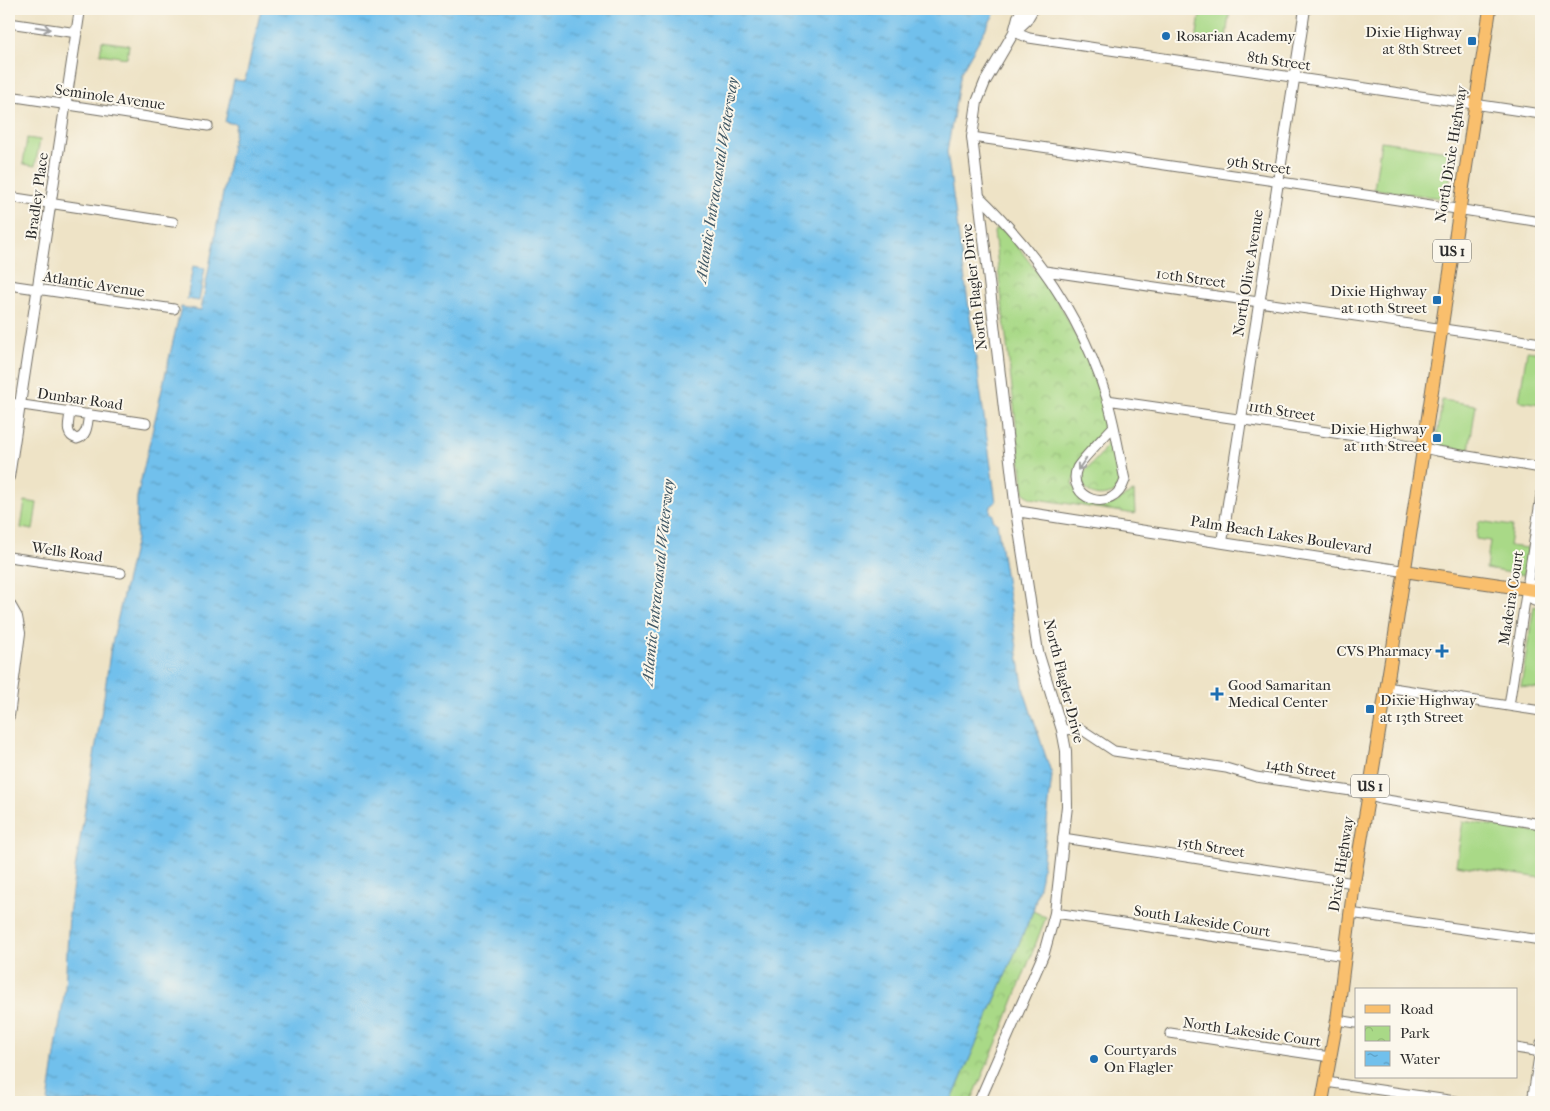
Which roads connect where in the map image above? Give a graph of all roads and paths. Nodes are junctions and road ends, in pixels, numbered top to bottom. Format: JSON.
{"nodes":[{"id":1,"x":80,"y":9,"type":"edge"},
{"id":2,"x":1023,"y":9,"type":"edge"},
{"id":3,"x":1033,"y":9,"type":"edge"},
{"id":4,"x":1305,"y":9,"type":"edge"},
{"id":5,"x":1487,"y":9,"type":"edge"},
{"id":6,"x":9,"y":23,"type":"edge"},
{"id":7,"x":1014,"y":32,"type":"junction"},
{"id":8,"x":77,"y":33,"type":"junction"},
{"id":9,"x":1294,"y":78,"type":"junction"},
{"id":10,"x":9,"y":96,"type":"edge"},
{"id":11,"x":1475,"y":104,"type":"junction"},
{"id":12,"x":66,"y":105,"type":"junction"},
{"id":13,"x":1541,"y":114,"type":"edge"},
{"id":14,"x":208,"y":126,"type":"dead end"},
{"id":15,"x":972,"y":137,"type":"junction"},
{"id":16,"x":1278,"y":182,"type":"junction"},
{"id":17,"x":978,"y":195,"type":"junction"},
{"id":18,"x":9,"y":197,"type":"edge"},
{"id":19,"x":51,"y":203,"type":"junction"},
{"id":20,"x":1458,"y":210,"type":"junction"},
{"id":21,"x":172,"y":222,"type":"dead end"},
{"id":22,"x":1541,"y":222,"type":"edge"},
{"id":23,"x":1044,"y":270,"type":"junction"},
{"id":24,"x":9,"y":285,"type":"edge"},
{"id":25,"x":37,"y":289,"type":"junction"},
{"id":26,"x":1259,"y":302,"type":"junction"},
{"id":27,"x":174,"y":310,"type":"dead end"},
{"id":28,"x":1441,"y":328,"type":"junction"},
{"id":29,"x":1541,"y":343,"type":"edge"},
{"id":30,"x":1107,"y":400,"type":"junction"},
{"id":31,"x":14,"y":403,"type":"edge"},
{"id":32,"x":70,"y":412,"type":"junction"},
{"id":33,"x":89,"y":414,"type":"junction"},
{"id":34,"x":1241,"y":419,"type":"junction"},
{"id":35,"x":146,"y":423,"type":"dead end"},
{"id":36,"x":1113,"y":427,"type":"junction"},
{"id":37,"x":1422,"y":448,"type":"junction"},
{"id":38,"x":1541,"y":468,"type":"edge"},
{"id":39,"x":9,"y":477,"type":"edge"},
{"id":40,"x":1541,"y":495,"type":"edge"},
{"id":41,"x":1016,"y":511,"type":"junction"},
{"id":42,"x":1222,"y":542,"type":"junction"},
{"id":43,"x":9,"y":557,"type":"edge"},
{"id":44,"x":1404,"y":571,"type":"junction"},
{"id":45,"x":121,"y":573,"type":"dead end"},
{"id":46,"x":1541,"y":582,"type":"edge"},
{"id":47,"x":1527,"y":588,"type":"junction"},
{"id":48,"x":1541,"y":591,"type":"edge"},
{"id":49,"x":1541,"y":602,"type":"edge"},
{"id":50,"x":9,"y":603,"type":"edge"},
{"id":51,"x":12,"y":668,"type":"edge"},
{"id":52,"x":1386,"y":687,"type":"junction"},
{"id":53,"x":1509,"y":706,"type":"junction"},
{"id":54,"x":1541,"y":711,"type":"edge"},
{"id":55,"x":9,"y":716,"type":"edge"},
{"id":56,"x":1062,"y":730,"type":"junction"},
{"id":57,"x":1368,"y":794,"type":"junction"},
{"id":58,"x":1541,"y":824,"type":"edge"},
{"id":59,"x":1063,"y":838,"type":"junction"},
{"id":60,"x":1354,"y":883,"type":"junction"},
{"id":61,"x":1350,"y":912,"type":"junction"},
{"id":62,"x":1055,"y":913,"type":"junction"},
{"id":63,"x":1541,"y":940,"type":"edge"},
{"id":64,"x":1345,"y":956,"type":"junction"},
{"id":65,"x":1337,"y":1020,"type":"junction"},
{"id":66,"x":1355,"y":1023,"type":"edge"},
{"id":67,"x":1170,"y":1033,"type":"dead end"},
{"id":68,"x":1518,"y":1048,"type":"edge"},
{"id":69,"x":1541,"y":1049,"type":"edge"},
{"id":70,"x":1330,"y":1057,"type":"junction"},
{"id":71,"x":1326,"y":1082,"type":"junction"},
{"id":72,"x":979,"y":1102,"type":"edge"},
{"id":73,"x":1322,"y":1102,"type":"edge"},
{"id":74,"x":1462,"y":1102,"type":"edge"},
{"id":75,"x":1532,"y":1102,"type":"edge"}],
"edges":[{"from":1,"to":8,"type":"street","name":"Bradley Place"},
{"from":2,"to":7,"type":"street","name":"North Flagler Drive"},
{"from":3,"to":7,"type":"street","name":"North Flagler Drive"},
{"from":4,"to":9,"type":"street","name":"North Olive Avenue"},
{"from":5,"to":11,"type":"main road","name":"North Dixie Highway","number":"US 1"},
{"from":6,"to":8,"type":"street","one_way":true},
{"from":7,"to":9,"type":"street","name":"8th Street"},
{"from":7,"to":15,"type":"street","name":"North Flagler Drive"},
{"from":8,"to":12,"type":"street","name":"Bradley Place"},
{"from":9,"to":11,"type":"street","name":"8th Street"},
{"from":9,"to":16,"type":"street","name":"North Olive Avenue"},
{"from":10,"to":12,"type":"street","name":"Seminole Avenue"},
{"from":11,"to":13,"type":"street","name":"8th Street"},
{"from":11,"to":20,"type":"main road","name":"North Dixie Highway","number":"US 1"},
{"from":12,"to":14,"type":"street","name":"Seminole Avenue"},
{"from":12,"to":19,"type":"street","name":"Bradley Place"},
{"from":15,"to":16,"type":"street","name":"9th Street"},
{"from":15,"to":17,"type":"street","name":"North Flagler Drive"},
{"from":16,"to":20,"type":"street","name":"9th Street"},
{"from":16,"to":26,"type":"street","name":"North Olive Avenue"},
{"from":17,"to":23,"type":"street","name":"North Flagler Drive"},
{"from":17,"to":41,"type":"street","name":"North Flagler Drive"},
{"from":18,"to":19,"type":"street"},
{"from":19,"to":21,"type":"street"},
{"from":19,"to":25,"type":"street","name":"Bradley Place"},
{"from":20,"to":22,"type":"street","name":"9th Street"},
{"from":20,"to":28,"type":"main road","name":"North Dixie Highway","number":"US 1"},
{"from":23,"to":26,"type":"street","name":"10th Street"},
{"from":23,"to":30,"type":"street","name":"North Flagler Drive"},
{"from":24,"to":25,"type":"street","name":"Atlantic Avenue"},
{"from":25,"to":27,"type":"street","name":"Atlantic Avenue"},
{"from":25,"to":31,"type":"street","name":"Bradley Place"},
{"from":26,"to":28,"type":"street","name":"10th Street"},
{"from":26,"to":34,"type":"street","name":"North Olive Avenue"},
{"from":28,"to":29,"type":"street","name":"10th Street"},
{"from":28,"to":37,"type":"main road","name":"North Dixie Highway","number":"US 1"},
{"from":30,"to":34,"type":"street","name":"11th Street"},
{"from":30,"to":36,"type":"street","name":"North Flagler Drive"},
{"from":31,"to":32,"type":"street","name":"Dunbar Road"},
{"from":31,"to":39,"type":"street","name":"Bradley Place"},
{"from":32,"to":33,"type":"street","name":"Dunbar Road"},
{"from":32,"to":33,"type":"street"},
{"from":33,"to":35,"type":"street","name":"Dunbar Road"},
{"from":34,"to":37,"type":"street","name":"11th Street"},
{"from":34,"to":42,"type":"street","name":"North Olive Avenue"},
{"from":36,"to":36,"type":"street","name":"North Flagler Drive","one_way":true},
{"from":37,"to":38,"type":"street","name":"11th Street"},
{"from":37,"to":44,"type":"main road","name":"North Dixie Highway","number":"US 1"},
{"from":40,"to":47,"type":"street","name":"Madeira Court"},
{"from":41,"to":42,"type":"street","name":"Palm Beach Lakes Boulevard"},
{"from":41,"to":56,"type":"street","name":"North Flagler Drive"},
{"from":42,"to":44,"type":"street","name":"Palm Beach Lakes Boulevard"},
{"from":43,"to":45,"type":"street","name":"Wells Road"},
{"from":44,"to":47,"type":"main road","name":"Palm Beach Lakes Boulevard"},
{"from":44,"to":52,"type":"main road","name":"Dixie Highway","number":"US 1"},
{"from":46,"to":47,"type":"street"},
{"from":47,"to":48,"type":"main road","name":"Palm Beach Lakes Boulevard"},
{"from":47,"to":49,"type":"street"},
{"from":47,"to":53,"type":"street","name":"Madeira Court"},
{"from":50,"to":51,"type":"street"},
{"from":51,"to":55,"type":"street"},
{"from":52,"to":53,"type":"street"},
{"from":52,"to":57,"type":"main road","name":"Dixie Highway","number":"US 1"},
{"from":53,"to":54,"type":"street"},
{"from":56,"to":57,"type":"street","name":"14th Street"},
{"from":56,"to":59,"type":"street","name":"North Flagler Drive"},
{"from":57,"to":58,"type":"street","name":"14th Street"},
{"from":57,"to":60,"type":"main road","name":"Dixie Highway","number":"US 1"},
{"from":59,"to":60,"type":"street","name":"15th Street"},
{"from":59,"to":62,"type":"street","name":"North Flagler Drive"},
{"from":60,"to":61,"type":"main road","name":"Dixie Highway","number":"US 1"},
{"from":61,"to":63,"type":"street"},
{"from":61,"to":64,"type":"main road","name":"Dixie Highway","number":"US 1"},
{"from":62,"to":64,"type":"street","name":"South Lakeside Court"},
{"from":62,"to":72,"type":"street","name":"North Flagler Drive"},
{"from":64,"to":65,"type":"main road","name":"Dixie Highway","number":"US 1"},
{"from":65,"to":66,"type":"street"},
{"from":65,"to":70,"type":"main road","name":"Dixie Highway","number":"US 1"},
{"from":67,"to":70,"type":"street","name":"North Lakeside Court"},
{"from":68,"to":69,"type":"street"},
{"from":69,"to":75,"type":"street"},
{"from":70,"to":71,"type":"main road","name":"Dixie Highway","number":"US 1"},
{"from":71,"to":73,"type":"main road","name":"Dixie Highway","number":"US 1"},
{"from":71,"to":74,"type":"street"}]}
